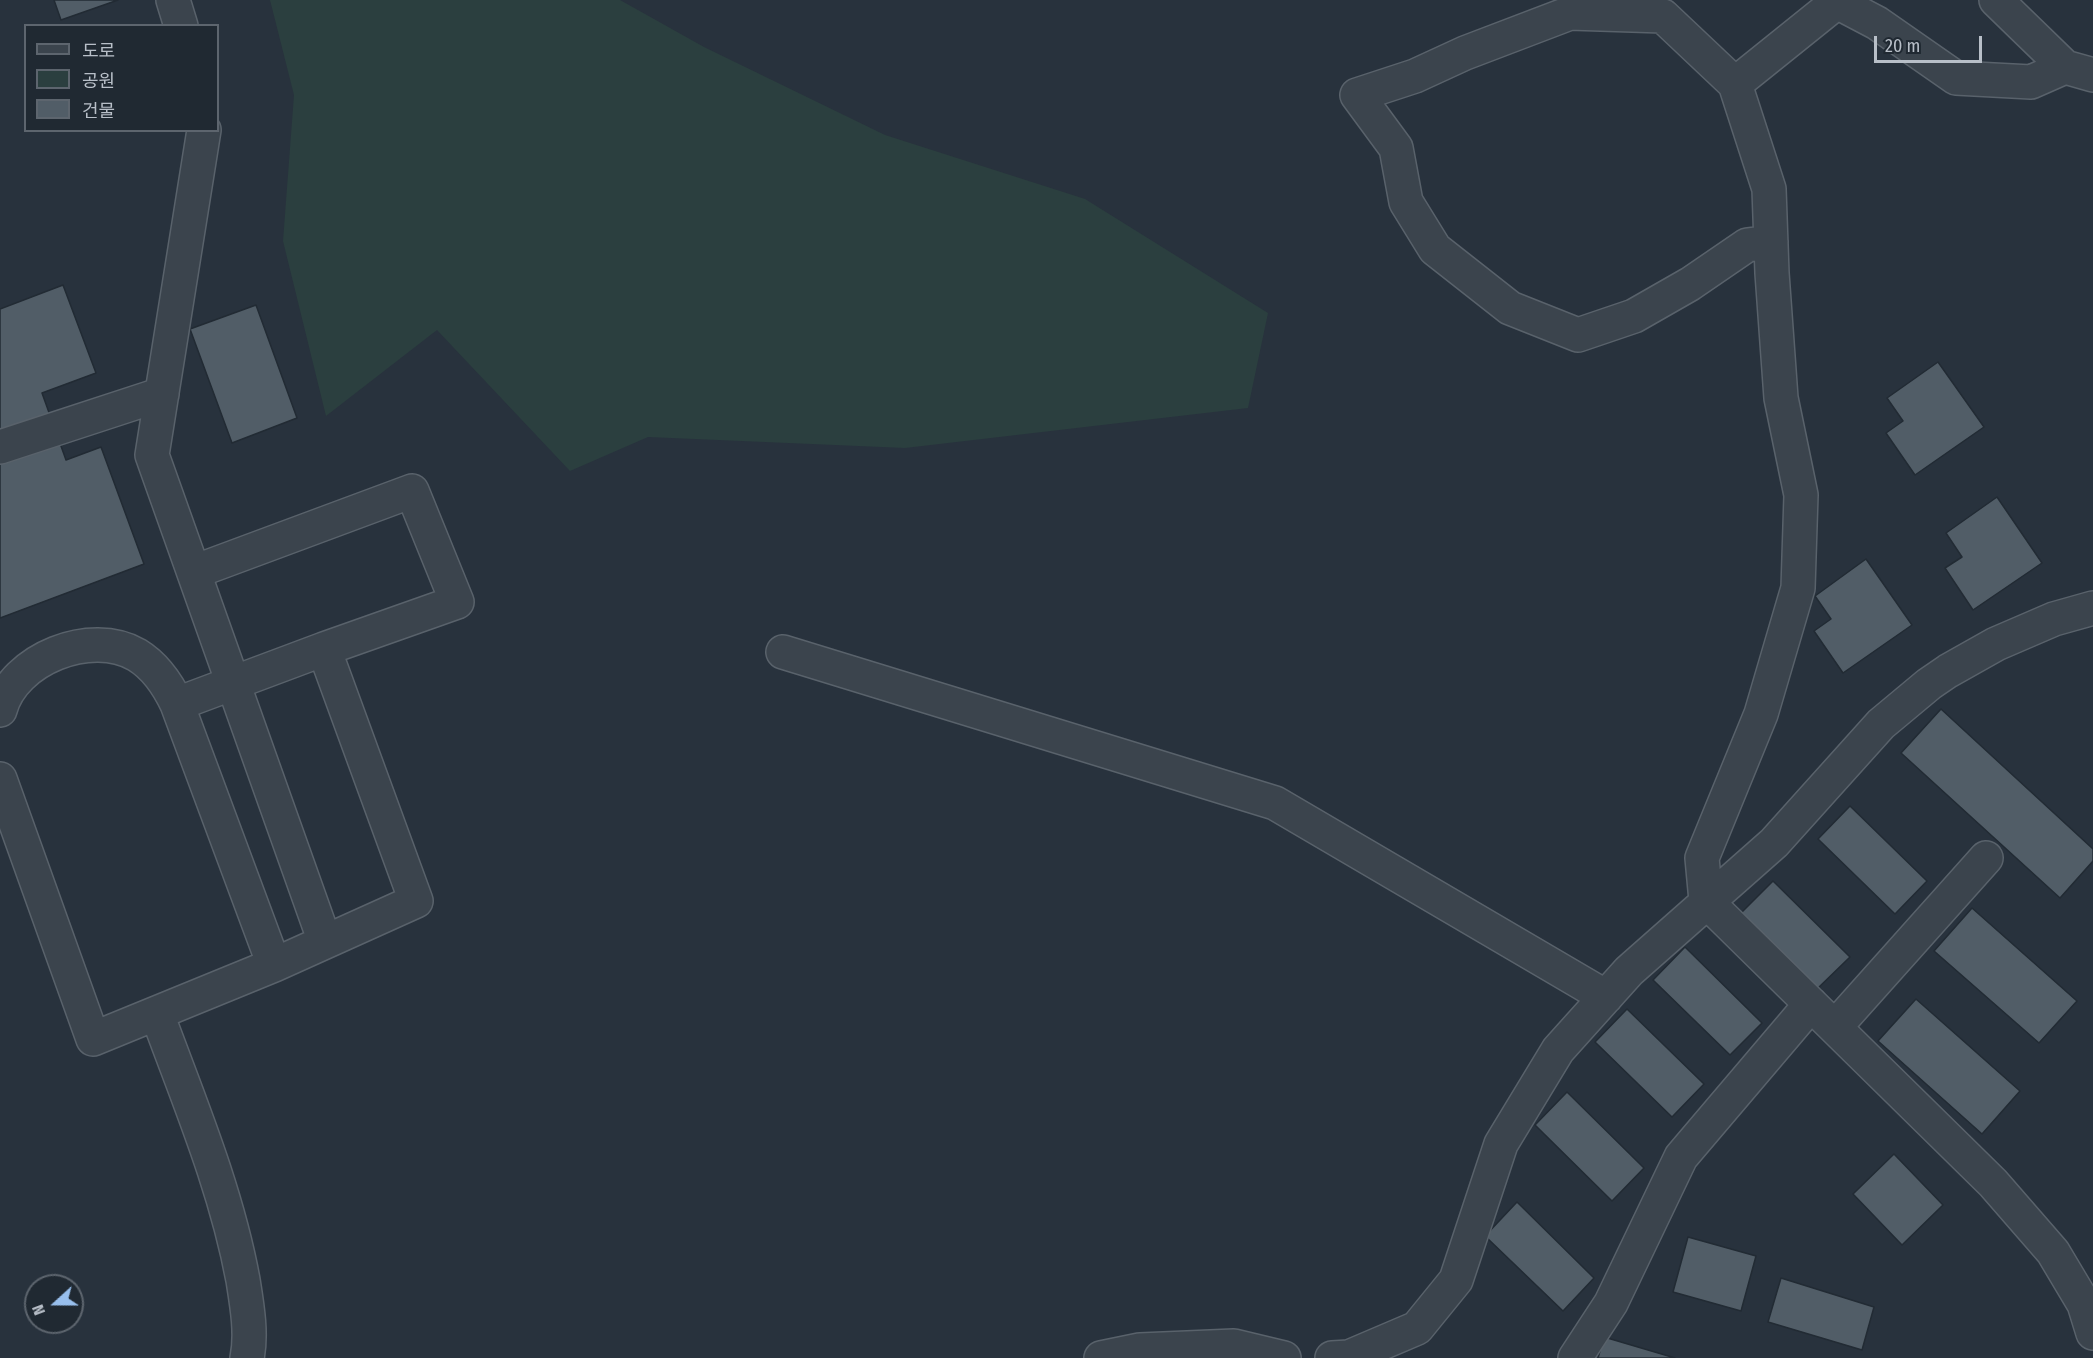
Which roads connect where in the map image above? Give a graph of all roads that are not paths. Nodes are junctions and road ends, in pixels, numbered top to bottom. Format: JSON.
{"nodes":[{"id":1,"x":173,"y":0,"type":"edge"},
{"id":2,"x":1996,"y":0,"type":"edge"},
{"id":3,"x":1835,"y":1,"type":"edge"},
{"id":4,"x":180,"y":24,"type":"edge"},
{"id":5,"x":2079,"y":71,"type":"edge"},
{"id":6,"x":1735,"y":84,"type":"junction"},
{"id":7,"x":204,"y":132,"type":"edge"},
{"id":8,"x":1771,"y":242,"type":"junction"},
{"id":9,"x":162,"y":394,"type":"junction"},
{"id":10,"x":0,"y":447,"type":"edge"},
{"id":11,"x":194,"y":572,"type":"junction"},
{"id":12,"x":2093,"y":608,"type":"edge"},
{"id":13,"x":324,"y":649,"type":"junction"},
{"id":14,"x":783,"y":652,"type":"dead end"},
{"id":15,"x":233,"y":683,"type":"junction"},
{"id":16,"x":177,"y":704,"type":"junction"},
{"id":17,"x":0,"y":710,"type":"edge"},
{"id":18,"x":0,"y":779,"type":"edge"},
{"id":19,"x":1986,"y":858,"type":"dead end"},
{"id":20,"x":1706,"y":901,"type":"junction"},
{"id":21,"x":325,"y":942,"type":"junction"},
{"id":22,"x":274,"y":965,"type":"junction"},
{"id":23,"x":1606,"y":997,"type":"junction"},
{"id":24,"x":1811,"y":1004,"type":"junction"},
{"id":25,"x":157,"y":1014,"type":"junction"},
{"id":26,"x":1835,"y":1027,"type":"junction"},
{"id":27,"x":2093,"y":1333,"type":"edge"},
{"id":28,"x":247,"y":1358,"type":"edge"},
{"id":29,"x":1101,"y":1358,"type":"edge"},
{"id":30,"x":1284,"y":1358,"type":"edge"},
{"id":31,"x":1332,"y":1358,"type":"edge"},
{"id":32,"x":1575,"y":1358,"type":"edge"}],
"edges":[{"from":1,"to":4,"type":"street"},
{"from":2,"to":5,"type":"street"},
{"from":3,"to":5,"type":"street"},
{"from":3,"to":6,"type":"street"},
{"from":6,"to":8,"type":"street"},
{"from":6,"to":8,"type":"street"},
{"from":7,"to":9,"type":"street"},
{"from":8,"to":20,"type":"street"},
{"from":9,"to":10,"type":"street"},
{"from":9,"to":11,"type":"street"},
{"from":11,"to":13,"type":"street"},
{"from":11,"to":15,"type":"street"},
{"from":12,"to":20,"type":"street"},
{"from":13,"to":15,"type":"street"},
{"from":13,"to":21,"type":"street"},
{"from":14,"to":23,"type":"street"},
{"from":15,"to":16,"type":"street"},
{"from":15,"to":21,"type":"street"},
{"from":16,"to":17,"type":"street"},
{"from":16,"to":22,"type":"street"},
{"from":18,"to":25,"type":"street"},
{"from":19,"to":26,"type":"street"},
{"from":20,"to":23,"type":"street"},
{"from":20,"to":24,"type":"street"},
{"from":21,"to":22,"type":"street"},
{"from":22,"to":25,"type":"street"},
{"from":23,"to":31,"type":"street"},
{"from":24,"to":26,"type":"street"},
{"from":24,"to":32,"type":"street"},
{"from":25,"to":28,"type":"street"},
{"from":26,"to":27,"type":"street"},
{"from":29,"to":30,"type":"street"}]}
